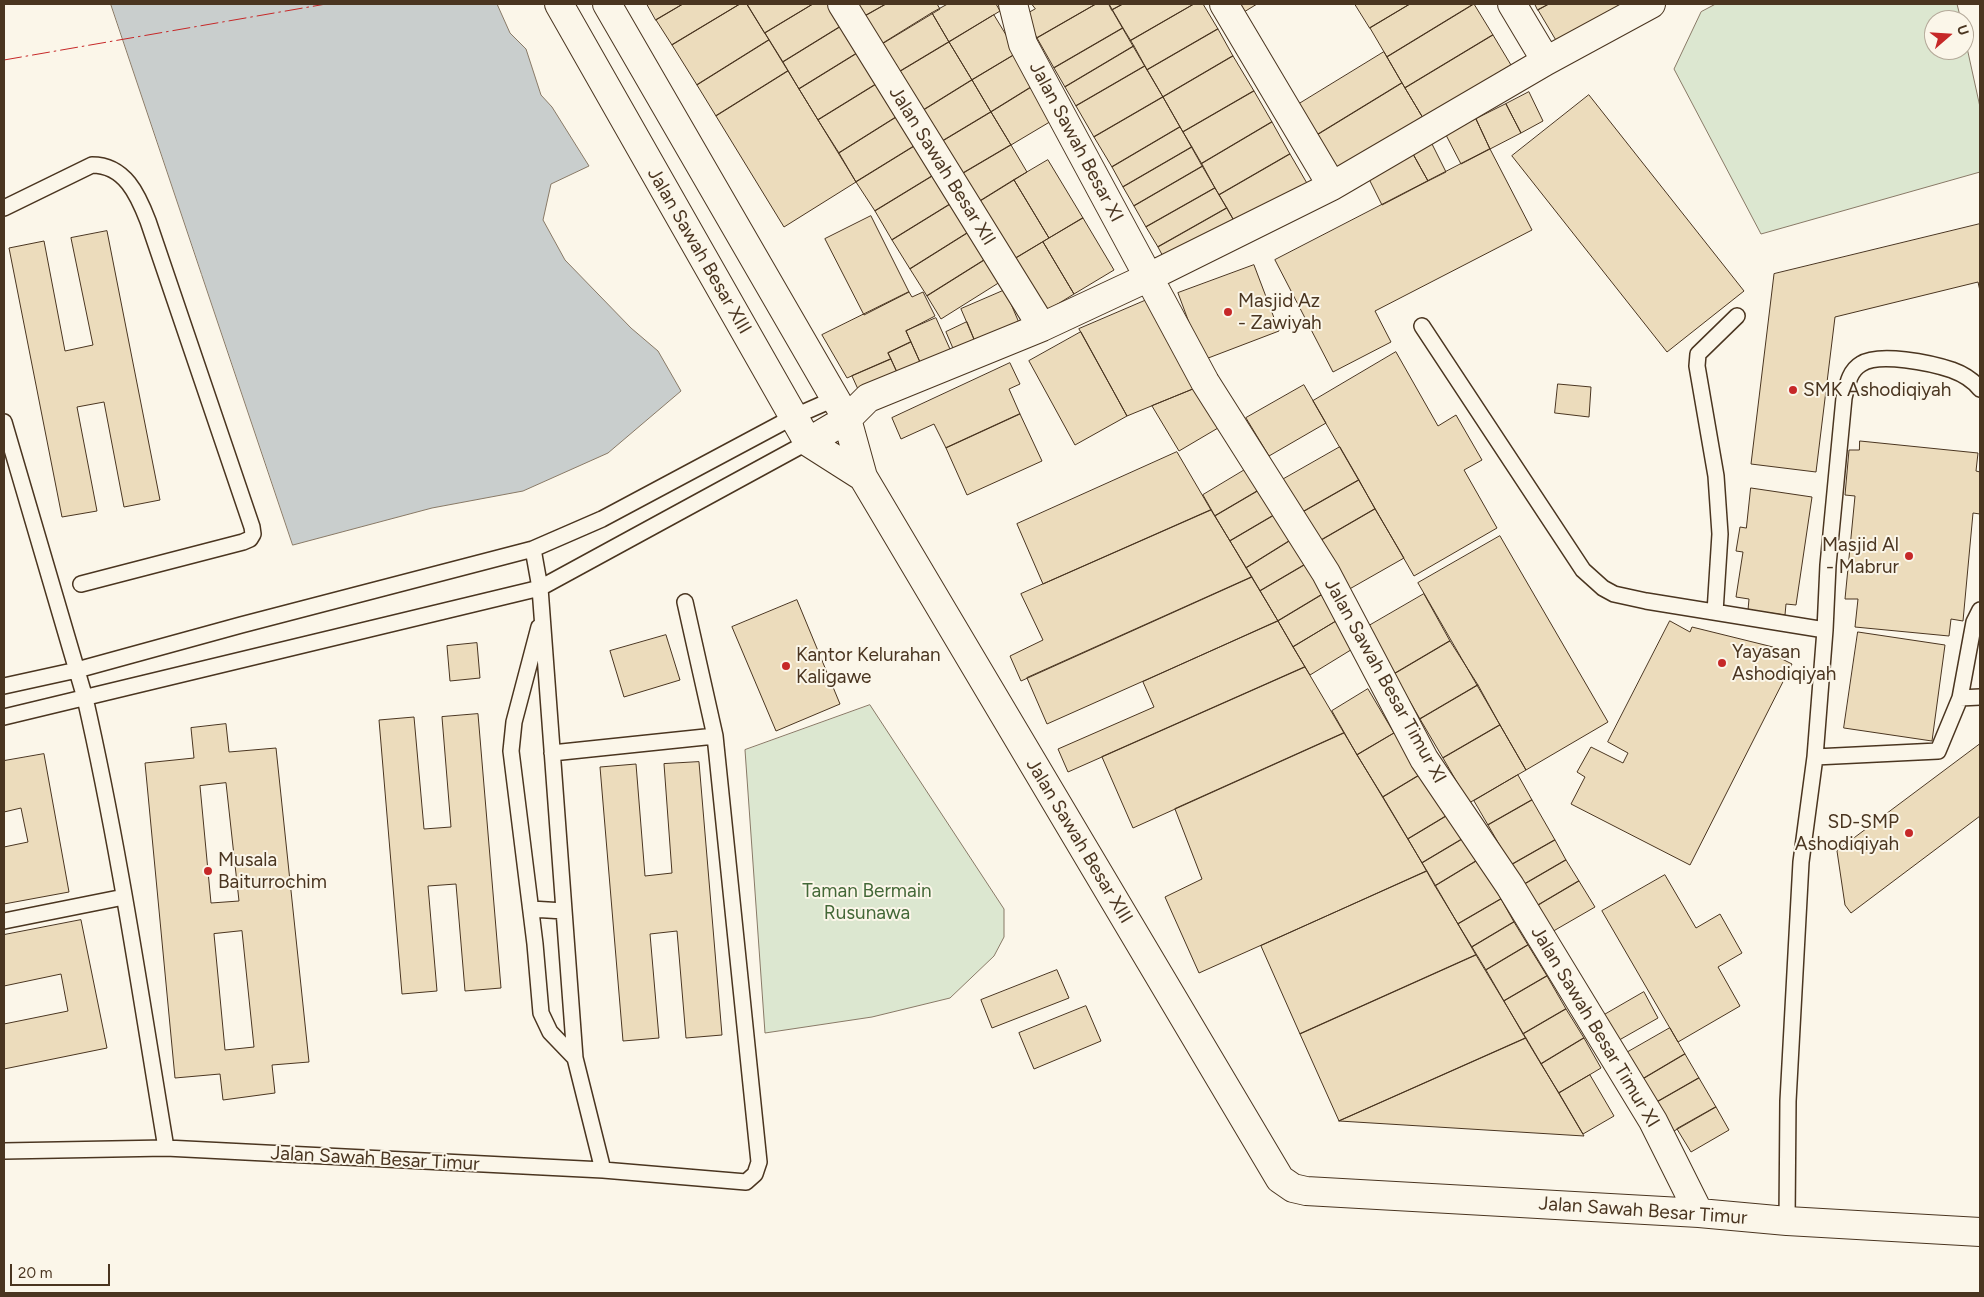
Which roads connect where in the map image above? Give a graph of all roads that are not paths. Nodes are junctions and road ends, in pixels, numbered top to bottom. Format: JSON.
{"nodes":[{"id":1,"x":559,"y":4,"type":"edge"},
{"id":2,"x":607,"y":4,"type":"edge"},
{"id":3,"x":842,"y":4,"type":"edge"},
{"id":4,"x":1013,"y":4,"type":"edge"},
{"id":5,"x":1224,"y":4,"type":"edge"},
{"id":6,"x":1512,"y":4,"type":"edge"},
{"id":7,"x":1651,"y":4,"type":"edge"},
{"id":8,"x":1546,"y":61,"type":"junction"},
{"id":9,"x":1332,"y":186,"type":"junction"},
{"id":10,"x":4,"y":208,"type":"edge"},
{"id":11,"x":1149,"y":277,"type":"junction"},
{"id":12,"x":1737,"y":316,"type":"dead end"},
{"id":13,"x":1422,"y":326,"type":"dead end"},
{"id":14,"x":1042,"y":327,"type":"junction"},
{"id":15,"x":1980,"y":389,"type":"edge"},
{"id":16,"x":841,"y":409,"type":"junction"},
{"id":17,"x":793,"y":417,"type":"junction"},
{"id":18,"x":4,"y":422,"type":"edge"},
{"id":19,"x":808,"y":442,"type":"junction"},
{"id":20,"x":863,"y":477,"type":"junction"},
{"id":21,"x":533,"y":550,"type":"junction"},
{"id":22,"x":81,"y":584,"type":"dead end"},
{"id":23,"x":540,"y":588,"type":"junction"},
{"id":24,"x":685,"y":602,"type":"dead end"},
{"id":25,"x":1980,"y":610,"type":"edge"},
{"id":26,"x":1715,"y":612,"type":"junction"},
{"id":27,"x":542,"y":616,"type":"junction"},
{"id":28,"x":1825,"y":630,"type":"junction"},
{"id":29,"x":76,"y":670,"type":"junction"},
{"id":30,"x":4,"y":686,"type":"edge"},
{"id":31,"x":1980,"y":697,"type":"edge"},
{"id":32,"x":85,"y":698,"type":"junction"},
{"id":33,"x":1960,"y":698,"type":"junction"},
{"id":34,"x":4,"y":717,"type":"edge"},
{"id":35,"x":716,"y":736,"type":"junction"},
{"id":36,"x":552,"y":753,"type":"junction"},
{"id":37,"x":1815,"y":757,"type":"junction"},
{"id":38,"x":124,"y":897,"type":"junction"},
{"id":39,"x":531,"y":909,"type":"junction"},
{"id":40,"x":564,"y":911,"type":"junction"},
{"id":41,"x":4,"y":921,"type":"edge"},
{"id":42,"x":575,"y":1058,"type":"junction"},
{"id":43,"x":166,"y":1148,"type":"junction"},
{"id":44,"x":4,"y":1151,"type":"edge"},
{"id":45,"x":603,"y":1170,"type":"junction"},
{"id":46,"x":1306,"y":1191,"type":"joint"},
{"id":47,"x":1699,"y":1214,"type":"junction"},
{"id":48,"x":1787,"y":1222,"type":"junction"},
{"id":49,"x":1980,"y":1232,"type":"edge"}],
"edges":[{"from":1,"to":17,"type":"street","name":"Jalan Sawah Besar XIII"},
{"from":2,"to":16,"type":"street","name":"Jalan Sawah Besar XIII"},
{"from":3,"to":14,"type":"street","name":"Jalan Sawah Besar XII"},
{"from":4,"to":11,"type":"street","name":"Jalan Sawah Besar XI"},
{"from":5,"to":9,"type":"street"},
{"from":6,"to":8,"type":"street"},
{"from":7,"to":8,"type":"street"},
{"from":8,"to":9,"type":"street"},
{"from":9,"to":11,"type":"street"},
{"from":10,"to":22,"type":"lane"},
{"from":11,"to":14,"type":"street"},
{"from":11,"to":47,"type":"street","name":"Jalan Sawah Besar Timur XI"},
{"from":12,"to":26,"type":"lane"},
{"from":13,"to":26,"type":"lane"},
{"from":14,"to":16,"type":"street"},
{"from":15,"to":28,"type":"lane"},
{"from":16,"to":17,"type":"lane"},
{"from":16,"to":19,"type":"street"},
{"from":16,"to":20,"type":"street","name":"Jalan Sawah Besar XIII"},
{"from":17,"to":19,"type":"street","name":"Jalan Sawah Besar XIII"},
{"from":17,"to":21,"type":"lane"},
{"from":18,"to":29,"type":"lane"},
{"from":19,"to":20,"type":"street","name":"Jalan Sawah Besar XIII"},
{"from":19,"to":23,"type":"lane"},
{"from":20,"to":46,"type":"street","name":"Jalan Sawah Besar XIII"},
{"from":21,"to":23,"type":"lane"},
{"from":21,"to":29,"type":"lane"},
{"from":23,"to":27,"type":"lane"},
{"from":23,"to":32,"type":"lane"},
{"from":24,"to":35,"type":"lane"},
{"from":25,"to":33,"type":"lane"},
{"from":26,"to":28,"type":"lane"},
{"from":27,"to":36,"type":"lane"},
{"from":27,"to":39,"type":"lane"},
{"from":28,"to":37,"type":"lane"},
{"from":29,"to":30,"type":"lane"},
{"from":29,"to":32,"type":"lane"},
{"from":31,"to":33,"type":"lane"},
{"from":32,"to":34,"type":"lane"},
{"from":32,"to":38,"type":"lane"},
{"from":33,"to":37,"type":"lane"},
{"from":35,"to":36,"type":"lane"},
{"from":35,"to":45,"type":"lane","name":"Jalan Sawah Besar Timur"},
{"from":36,"to":40,"type":"lane"},
{"from":37,"to":48,"type":"lane"},
{"from":38,"to":41,"type":"lane"},
{"from":38,"to":43,"type":"lane"},
{"from":39,"to":40,"type":"lane"},
{"from":39,"to":42,"type":"lane"},
{"from":40,"to":42,"type":"lane"},
{"from":42,"to":45,"type":"lane"},
{"from":43,"to":44,"type":"lane","name":"Jalan Sawah Besar Timur"},
{"from":43,"to":45,"type":"lane","name":"Jalan Sawah Besar Timur"},
{"from":46,"to":47,"type":"street","name":"Jalan Sawah Besar Timur"},
{"from":47,"to":48,"type":"street","name":"Jalan Sawah Besar Timur"},
{"from":48,"to":49,"type":"street","name":"Jalan Sawah Besar Timur"}]}
